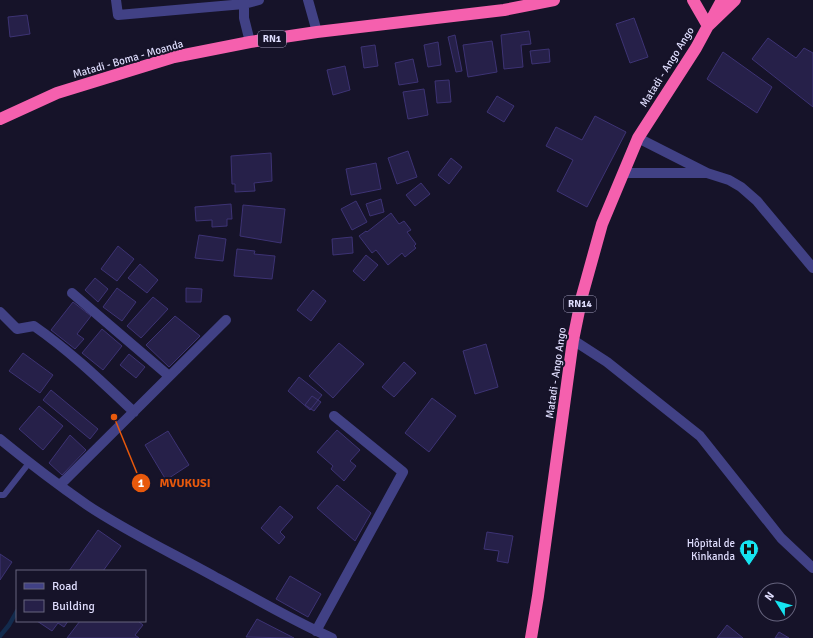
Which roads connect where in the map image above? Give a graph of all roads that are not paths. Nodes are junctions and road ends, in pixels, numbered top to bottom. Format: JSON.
{"nodes":[{"id":1,"x":116,"y":0,"type":"edge"},
{"id":2,"x":259,"y":0,"type":"edge"},
{"id":3,"x":308,"y":0,"type":"edge"},
{"id":4,"x":554,"y":0,"type":"edge"},
{"id":5,"x":693,"y":0,"type":"edge"},
{"id":6,"x":722,"y":0,"type":"edge"},
{"id":7,"x":734,"y":0,"type":"edge"},
{"id":8,"x":244,"y":4,"type":"junction"},
{"id":9,"x":708,"y":26,"type":"junction"},
{"id":10,"x":317,"y":32,"type":"junction"},
{"id":11,"x":250,"y":42,"type":"junction"},
{"id":12,"x":0,"y":119,"type":"edge"},
{"id":13,"x":638,"y":138,"type":"junction"},
{"id":14,"x":623,"y":173,"type":"junction"},
{"id":15,"x":707,"y":173,"type":"junction"},
{"id":16,"x":813,"y":268,"type":"edge"},
{"id":17,"x":72,"y":293,"type":"dead end"},
{"id":18,"x":0,"y":312,"type":"edge"},
{"id":19,"x":226,"y":320,"type":"dead end"},
{"id":20,"x":573,"y":340,"type":"junction"},
{"id":21,"x":169,"y":376,"type":"junction"},
{"id":22,"x":134,"y":412,"type":"junction"},
{"id":23,"x":334,"y":416,"type":"dead end"},
{"id":24,"x":0,"y":439,"type":"edge"},
{"id":25,"x":29,"y":463,"type":"junction"},
{"id":26,"x":60,"y":485,"type":"junction"},
{"id":27,"x":0,"y":495,"type":"edge"},
{"id":28,"x":813,"y":568,"type":"edge"},
{"id":29,"x":316,"y":631,"type":"junction"},
{"id":30,"x":332,"y":638,"type":"edge"},
{"id":31,"x":531,"y":638,"type":"edge"}],
"edges":[{"from":1,"to":8,"type":"street"},
{"from":2,"to":8,"type":"street"},
{"from":3,"to":10,"type":"street"},
{"from":4,"to":10,"type":"highway","name":"Matadi - Boma - Moanda","number":"RN1"},
{"from":5,"to":9,"type":"highway"},
{"from":6,"to":9,"type":"highway","name":"Matadi - Ango Ango","number":"RN14"},
{"from":7,"to":9,"type":"highway"},
{"from":8,"to":11,"type":"street"},
{"from":9,"to":13,"type":"highway","name":"Matadi - Ango Ango","number":"RN14"},
{"from":10,"to":11,"type":"highway","name":"Matadi - Boma - Moanda","number":"RN1"},
{"from":11,"to":12,"type":"highway","name":"Matadi - Boma - Moanda","number":"RN1"},
{"from":13,"to":14,"type":"highway","name":"Matadi - Ango Ango","number":"RN14"},
{"from":13,"to":15,"type":"street"},
{"from":14,"to":15,"type":"street"},
{"from":14,"to":20,"type":"highway","name":"Matadi - Ango Ango","number":"RN14"},
{"from":15,"to":16,"type":"street"},
{"from":17,"to":21,"type":"street"},
{"from":18,"to":22,"type":"street"},
{"from":19,"to":21,"type":"street"},
{"from":20,"to":28,"type":"street"},
{"from":20,"to":31,"type":"highway","name":"Matadi - Ango Ango","number":"RN14"},
{"from":21,"to":22,"type":"street"},
{"from":22,"to":26,"type":"street"},
{"from":23,"to":29,"type":"street"},
{"from":24,"to":25,"type":"street"},
{"from":25,"to":26,"type":"street"},
{"from":25,"to":27,"type":"lane"},
{"from":26,"to":29,"type":"street"},
{"from":29,"to":30,"type":"street"}]}
